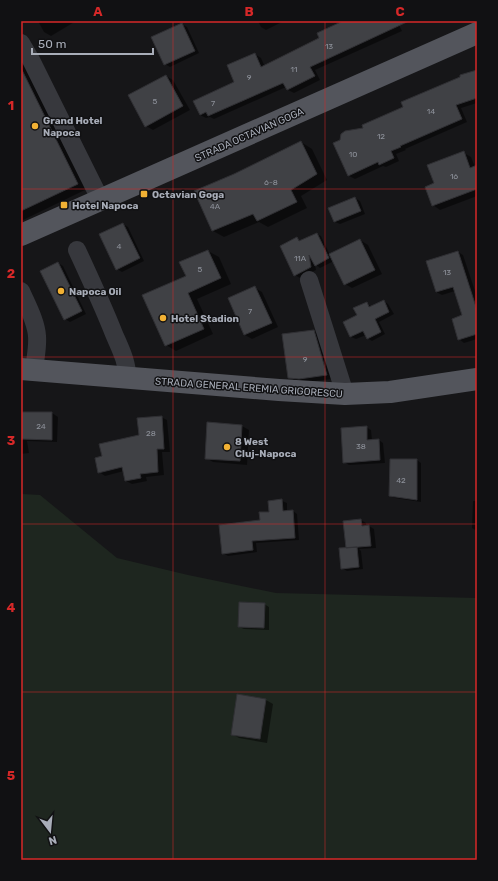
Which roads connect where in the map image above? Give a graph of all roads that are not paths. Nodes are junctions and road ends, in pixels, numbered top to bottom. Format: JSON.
{"nodes":[{"id":1,"x":477,"y":33,"type":"edge"},
{"id":2,"x":21,"y":43,"type":"edge"},
{"id":3,"x":100,"y":199,"type":"junction"},
{"id":4,"x":21,"y":235,"type":"edge"},
{"id":5,"x":77,"y":250,"type":"dead end"},
{"id":6,"x":309,"y":280,"type":"dead end"},
{"id":7,"x":21,"y":292,"type":"edge"},
{"id":8,"x":27,"y":370,"type":"edge"},
{"id":9,"x":127,"y":378,"type":"junction"},
{"id":10,"x":477,"y":379,"type":"edge"},
{"id":11,"x":345,"y":394,"type":"junction"}],
"edges":[{"from":1,"to":3,"type":"main road","name":"STRADA OCTAVIAN GOGA"},
{"from":2,"to":3,"type":"street"},
{"from":3,"to":4,"type":"main road","name":"STRADA OCTAVIAN GOGA"},
{"from":5,"to":9,"type":"street"},
{"from":6,"to":11,"type":"street"},
{"from":7,"to":8,"type":"street"},
{"from":8,"to":9,"type":"main road","name":"STRADA GENERAL EREMIA GRIGORESCU"},
{"from":9,"to":11,"type":"main road","name":"STRADA GENERAL EREMIA GRIGORESCU"},
{"from":10,"to":11,"type":"main road","name":"STRADA GENERAL EREMIA GRIGORESCU"}]}
